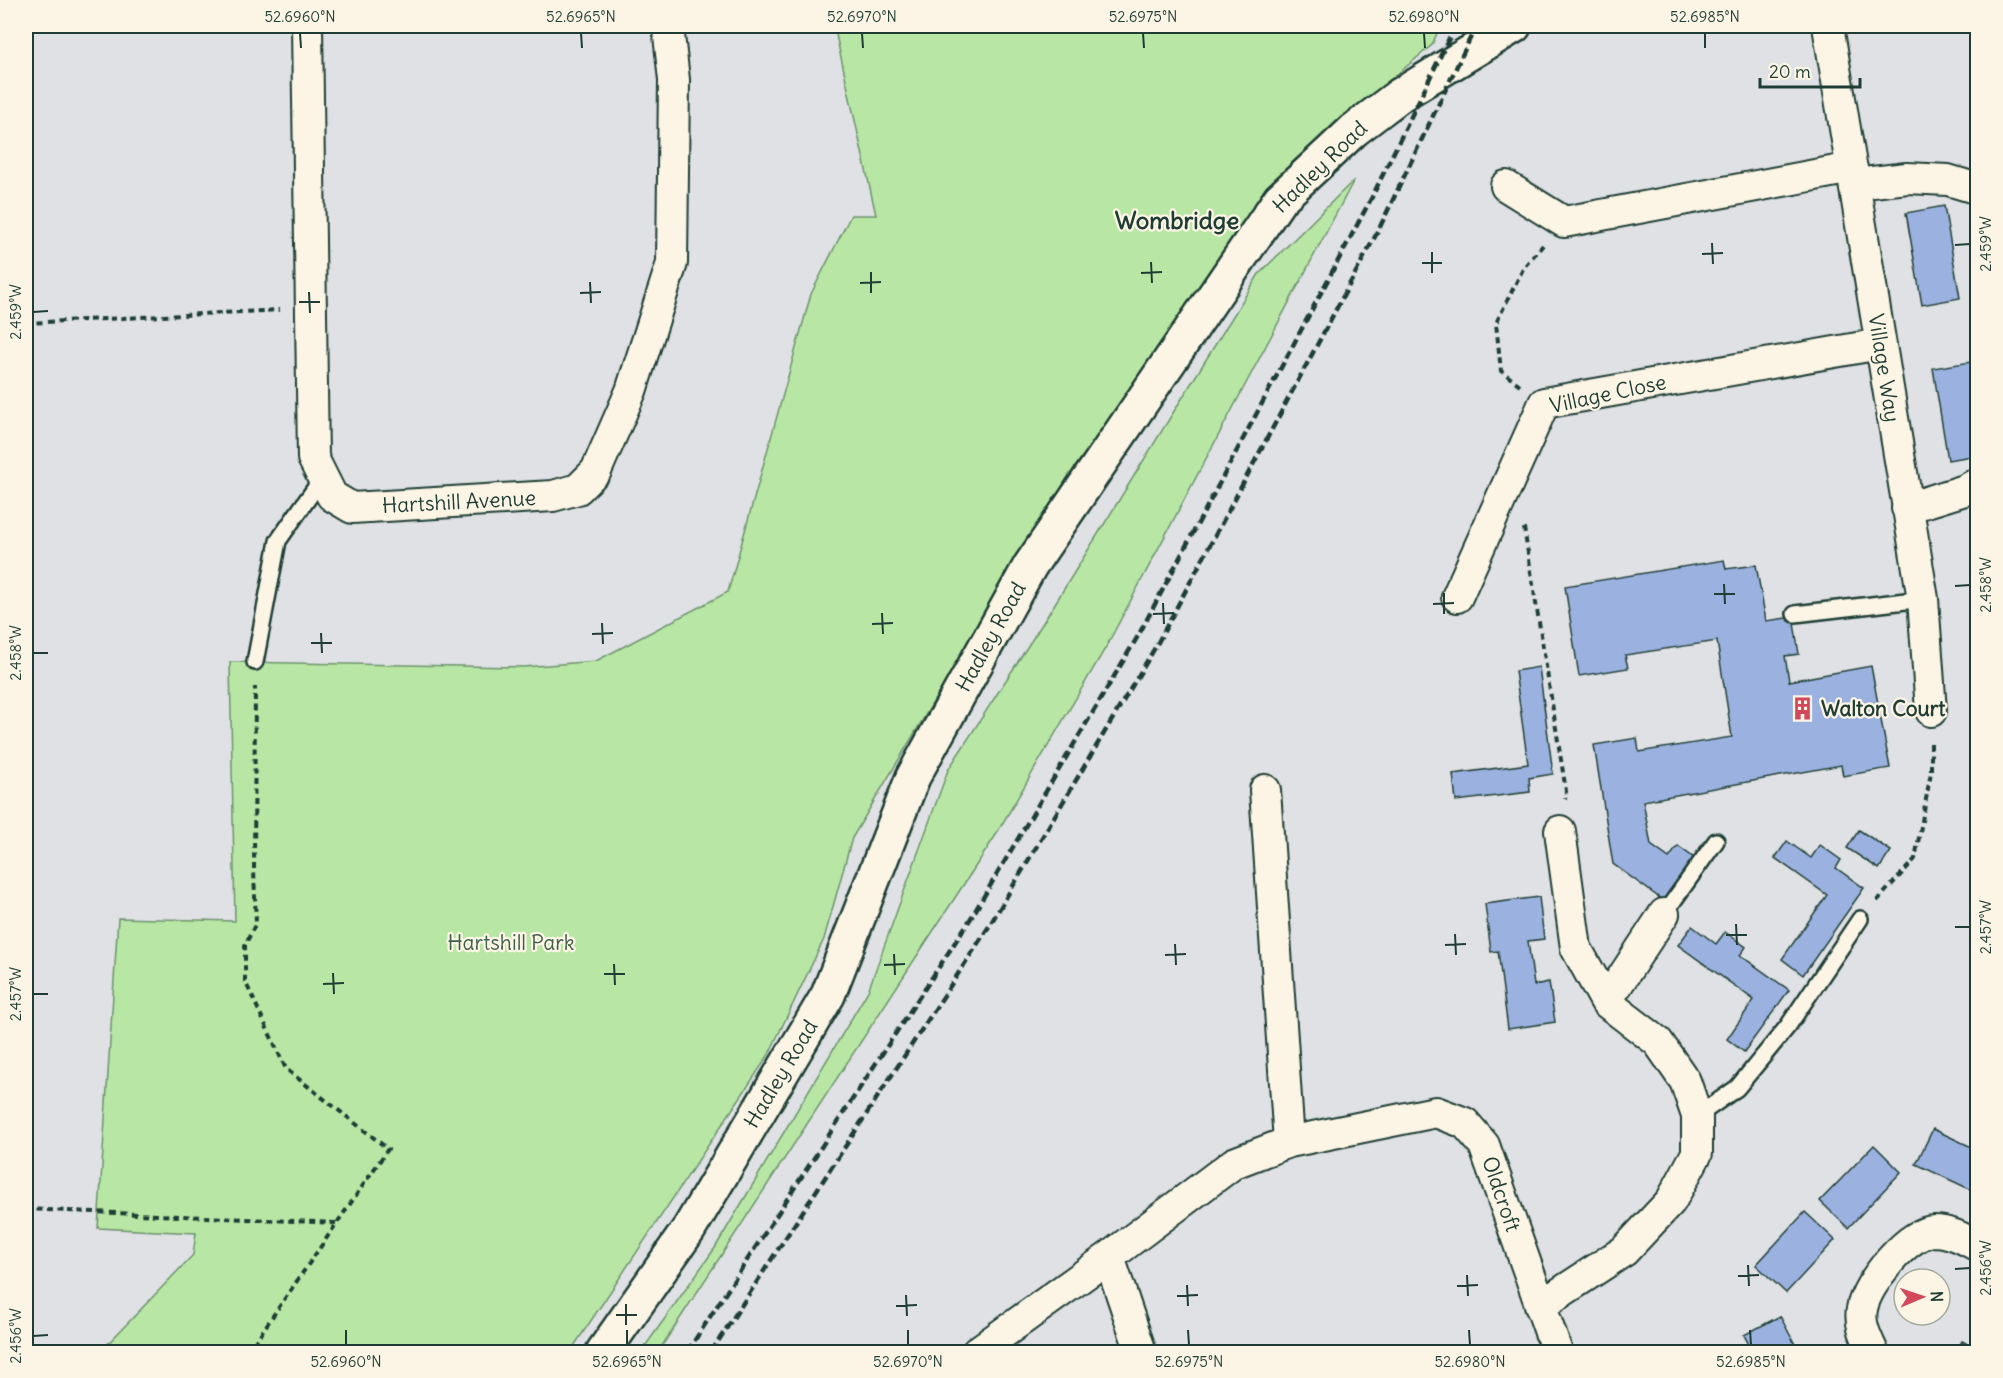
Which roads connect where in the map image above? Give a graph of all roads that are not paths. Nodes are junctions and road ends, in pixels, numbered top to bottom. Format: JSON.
{"nodes":[{"id":1,"x":307,"y":26,"type":"edge"},
{"id":2,"x":668,"y":26,"type":"edge"},
{"id":3,"x":1514,"y":26,"type":"edge"},
{"id":4,"x":1828,"y":26,"type":"edge"},
{"id":5,"x":1853,"y":176,"type":"junction"},
{"id":6,"x":1506,"y":186,"type":"dead end"},
{"id":7,"x":1977,"y":189,"type":"edge"},
{"id":8,"x":1880,"y":344,"type":"junction"},
{"id":9,"x":323,"y":477,"type":"junction"},
{"id":10,"x":1977,"y":483,"type":"edge"},
{"id":11,"x":1907,"y":508,"type":"junction"},
{"id":12,"x":1457,"y":597,"type":"dead end"},
{"id":13,"x":1923,"y":599,"type":"junction"},
{"id":14,"x":1795,"y":614,"type":"dead end"},
{"id":15,"x":255,"y":662,"type":"road end"},
{"id":16,"x":1931,"y":711,"type":"road end"},
{"id":17,"x":1265,"y":790,"type":"dead end"},
{"id":18,"x":1560,"y":831,"type":"road end"},
{"id":19,"x":1716,"y":841,"type":"dead end"},
{"id":20,"x":1664,"y":914,"type":"joint"},
{"id":21,"x":1860,"y":919,"type":"road end"},
{"id":22,"x":1606,"y":1002,"type":"junction"},
{"id":23,"x":1697,"y":1116,"type":"junction"},
{"id":24,"x":1289,"y":1142,"type":"junction"},
{"id":25,"x":1977,"y":1246,"type":"edge"},
{"id":26,"x":1109,"y":1257,"type":"junction"},
{"id":27,"x":1540,"y":1306,"type":"junction"},
{"id":28,"x":603,"y":1353,"type":"edge"},
{"id":29,"x":977,"y":1353,"type":"edge"},
{"id":30,"x":1141,"y":1353,"type":"edge"},
{"id":31,"x":1557,"y":1353,"type":"edge"},
{"id":32,"x":1873,"y":1353,"type":"edge"}],
"edges":[{"from":1,"to":9,"type":"street","name":"Hartshill Avenue"},
{"from":2,"to":9,"type":"street","name":"Hartshill Avenue"},
{"from":3,"to":28,"type":"street","name":"Hadley Road"},
{"from":4,"to":5,"type":"street","name":"Village Way"},
{"from":5,"to":6,"type":"street"},
{"from":5,"to":7,"type":"street"},
{"from":5,"to":8,"type":"street","name":"Village Way"},
{"from":8,"to":11,"type":"street","name":"Village Way"},
{"from":8,"to":12,"type":"street","name":"Village Close"},
{"from":9,"to":15,"type":"lane"},
{"from":10,"to":11,"type":"street"},
{"from":11,"to":13,"type":"street","name":"Village Way"},
{"from":13,"to":14,"type":"lane"},
{"from":13,"to":16,"type":"street","name":"Village Way"},
{"from":17,"to":24,"type":"street"},
{"from":18,"to":22,"type":"street"},
{"from":19,"to":20,"type":"lane"},
{"from":20,"to":22,"type":"street"},
{"from":21,"to":23,"type":"lane"},
{"from":22,"to":23,"type":"street"},
{"from":23,"to":27,"type":"street"},
{"from":24,"to":26,"type":"street","name":"Oldcroft"},
{"from":24,"to":27,"type":"street","name":"Oldcroft"},
{"from":25,"to":32,"type":"street"},
{"from":26,"to":29,"type":"street","name":"Oldcroft"},
{"from":26,"to":30,"type":"street"},
{"from":27,"to":31,"type":"street","name":"Oldcroft"}]}
